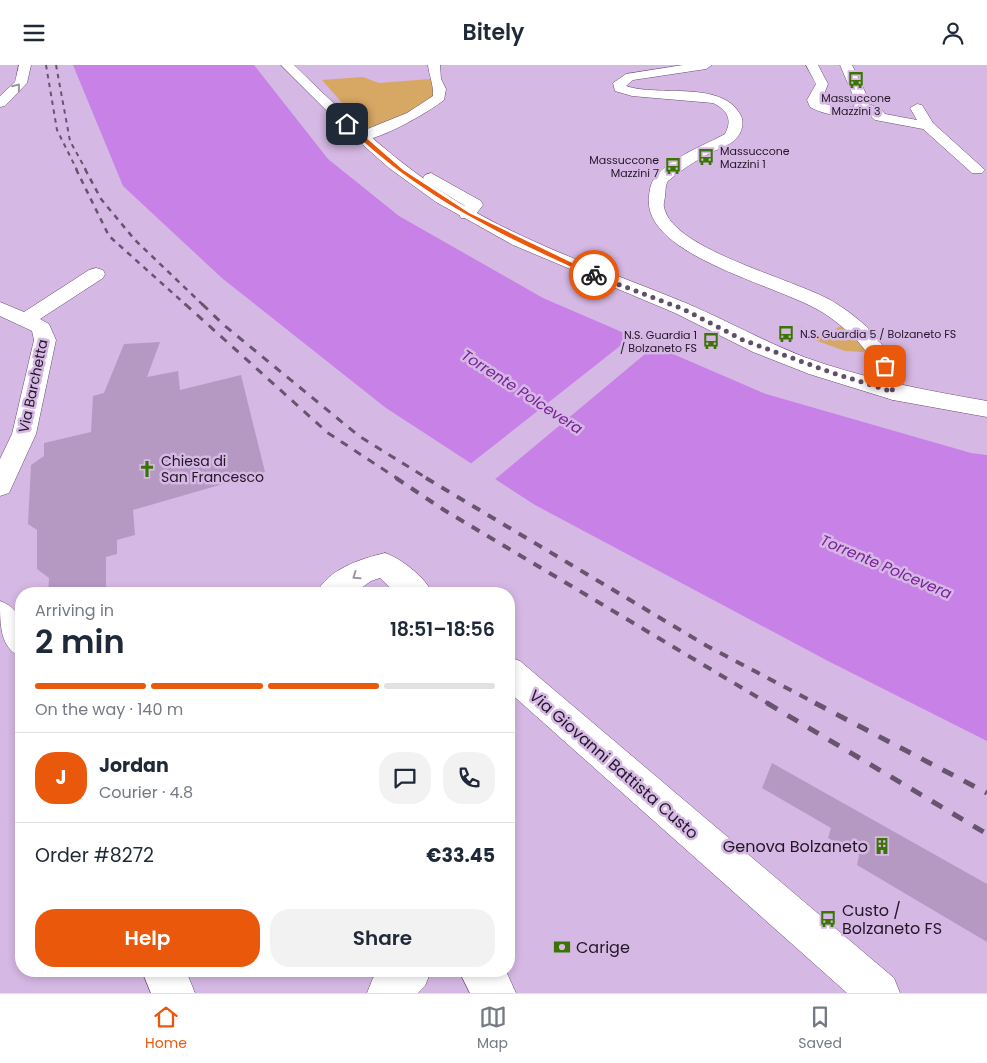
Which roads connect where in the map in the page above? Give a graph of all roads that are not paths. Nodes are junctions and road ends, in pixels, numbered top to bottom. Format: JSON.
{"nodes":[{"id":1,"x":25,"y":65,"type":"edge"},
{"id":2,"x":287,"y":65,"type":"edge"},
{"id":3,"x":434,"y":65,"type":"edge"},
{"id":4,"x":706,"y":65,"type":"edge"},
{"id":5,"x":812,"y":65,"type":"edge"},
{"id":6,"x":846,"y":65,"type":"edge"},
{"id":7,"x":0,"y":103,"type":"edge"},
{"id":8,"x":861,"y":106,"type":"junction"},
{"id":9,"x":917,"y":108,"type":"dead end"},
{"id":10,"x":927,"y":125,"type":"junction"},
{"id":11,"x":360,"y":137,"type":"junction"},
{"id":12,"x":978,"y":170,"type":"dead end"},
{"id":13,"x":431,"y":178,"type":"dead end"},
{"id":14,"x":467,"y":214,"type":"junction"},
{"id":15,"x":96,"y":274,"type":"dead end"},
{"id":16,"x":0,"y":308,"type":"edge"},
{"id":17,"x":26,"y":319,"type":"junction"},
{"id":18,"x":893,"y":392,"type":"junction"},
{"id":19,"x":987,"y":409,"type":"edge"},
{"id":20,"x":0,"y":485,"type":"edge"},
{"id":21,"x":340,"y":587,"type":"edge"},
{"id":22,"x":410,"y":587,"type":"edge"},
{"id":23,"x":0,"y":614,"type":"edge"},
{"id":24,"x":15,"y":635,"type":"edge"},
{"id":25,"x":515,"y":677,"type":"edge"},
{"id":26,"x":166,"y":977,"type":"edge"},
{"id":27,"x":404,"y":977,"type":"edge"},
{"id":28,"x":484,"y":977,"type":"edge"},
{"id":29,"x":174,"y":993,"type":"edge"},
{"id":30,"x":388,"y":993,"type":"edge"},
{"id":31,"x":495,"y":993,"type":"edge"},
{"id":32,"x":879,"y":993,"type":"edge"}],
"edges":[{"from":7,"to":1,"type":"street","one_way":true},
{"from":2,"to":11,"type":"street"},
{"from":3,"to":11,"type":"street"},
{"from":4,"to":18,"type":"street"},
{"from":5,"to":8,"type":"street"},
{"from":6,"to":8,"type":"street"},
{"from":8,"to":10,"type":"street"},
{"from":9,"to":10,"type":"street"},
{"from":10,"to":12,"type":"street"},
{"from":11,"to":14,"type":"street"},
{"from":13,"to":14,"type":"street"},
{"from":14,"to":18,"type":"street"},
{"from":15,"to":17,"type":"street"},
{"from":16,"to":17,"type":"street","name":"Via Barchetta"},
{"from":17,"to":20,"type":"street","name":"Via Barchetta"},
{"from":18,"to":19,"type":"street"},
{"from":22,"to":21,"type":"street","one_way":true},
{"from":23,"to":24,"type":"street"},
{"from":25,"to":32,"type":"street","name":"Via Giovanni Battista Custo"},
{"from":26,"to":29,"type":"street"},
{"from":27,"to":30,"type":"street"},
{"from":28,"to":31,"type":"street"}]}
